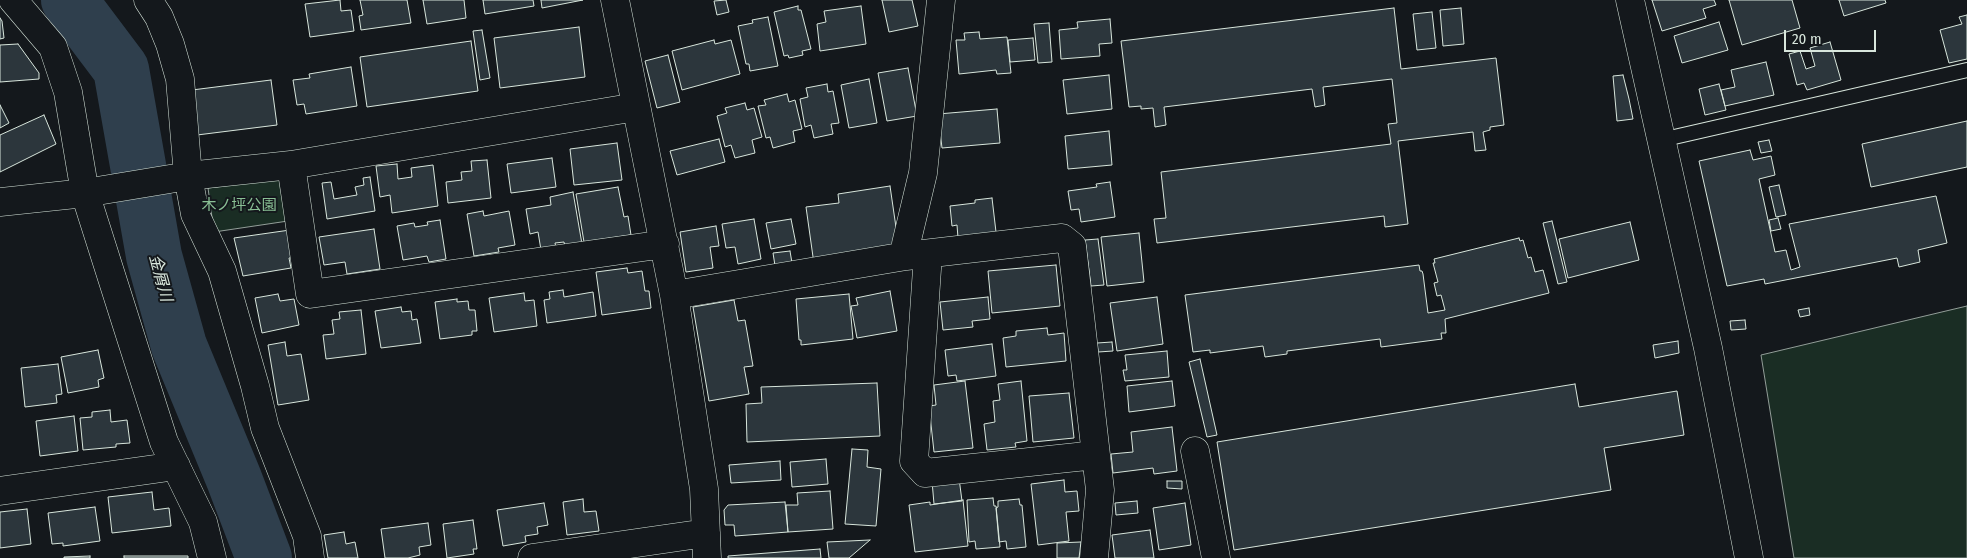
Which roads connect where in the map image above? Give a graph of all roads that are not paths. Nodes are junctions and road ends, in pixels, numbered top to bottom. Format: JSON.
{"nodes":[{"id":1,"x":13,"y":0,"type":"edge"},
{"id":2,"x":148,"y":0,"type":"edge"},
{"id":3,"x":941,"y":0,"type":"edge"},
{"id":4,"x":1630,"y":0,"type":"edge"},
{"id":5,"x":624,"y":2,"type":"edge"},
{"id":6,"x":1967,"y":70,"type":"edge"},
{"id":7,"x":636,"y":107,"type":"junction"},
{"id":8,"x":1661,"y":140,"type":"junction"},
{"id":9,"x":291,"y":164,"type":"junction"},
{"id":10,"x":188,"y":176,"type":"junction"},
{"id":11,"x":85,"y":193,"type":"junction"},
{"id":12,"x":0,"y":202,"type":"edge"},
{"id":13,"x":664,"y":244,"type":"junction"},
{"id":14,"x":917,"y":255,"type":"junction"},
{"id":15,"x":674,"y":294,"type":"junction"},
{"id":16,"x":1195,"y":451,"type":"dead end"},
{"id":17,"x":1096,"y":456,"type":"junction"},
{"id":18,"x":176,"y":466,"type":"junction"},
{"id":19,"x":0,"y":491,"type":"edge"},
{"id":20,"x":707,"y":545,"type":"edge"},
{"id":21,"x":212,"y":558,"type":"edge"},
{"id":22,"x":310,"y":558,"type":"edge"},
{"id":23,"x":532,"y":558,"type":"edge"},
{"id":24,"x":1094,"y":558,"type":"edge"},
{"id":25,"x":1216,"y":558,"type":"edge"},
{"id":26,"x":1749,"y":558,"type":"edge"}],
"edges":[{"from":1,"to":11,"type":"street"},
{"from":2,"to":10,"type":"street"},
{"from":3,"to":14,"type":"street"},
{"from":4,"to":8,"type":"street"},
{"from":5,"to":7,"type":"street"},
{"from":6,"to":8,"type":"lane"},
{"from":7,"to":9,"type":"street"},
{"from":7,"to":13,"type":"street"},
{"from":8,"to":26,"type":"street"},
{"from":9,"to":10,"type":"street"},
{"from":9,"to":13,"type":"street"},
{"from":10,"to":11,"type":"street"},
{"from":10,"to":22,"type":"street"},
{"from":11,"to":12,"type":"street"},
{"from":11,"to":18,"type":"street"},
{"from":13,"to":15,"type":"street"},
{"from":14,"to":15,"type":"street"},
{"from":14,"to":17,"type":"street"},
{"from":14,"to":17,"type":"street"},
{"from":15,"to":20,"type":"street"},
{"from":16,"to":25,"type":"street"},
{"from":17,"to":24,"type":"street"},
{"from":18,"to":19,"type":"street"},
{"from":18,"to":21,"type":"street"},
{"from":20,"to":23,"type":"street"}]}
